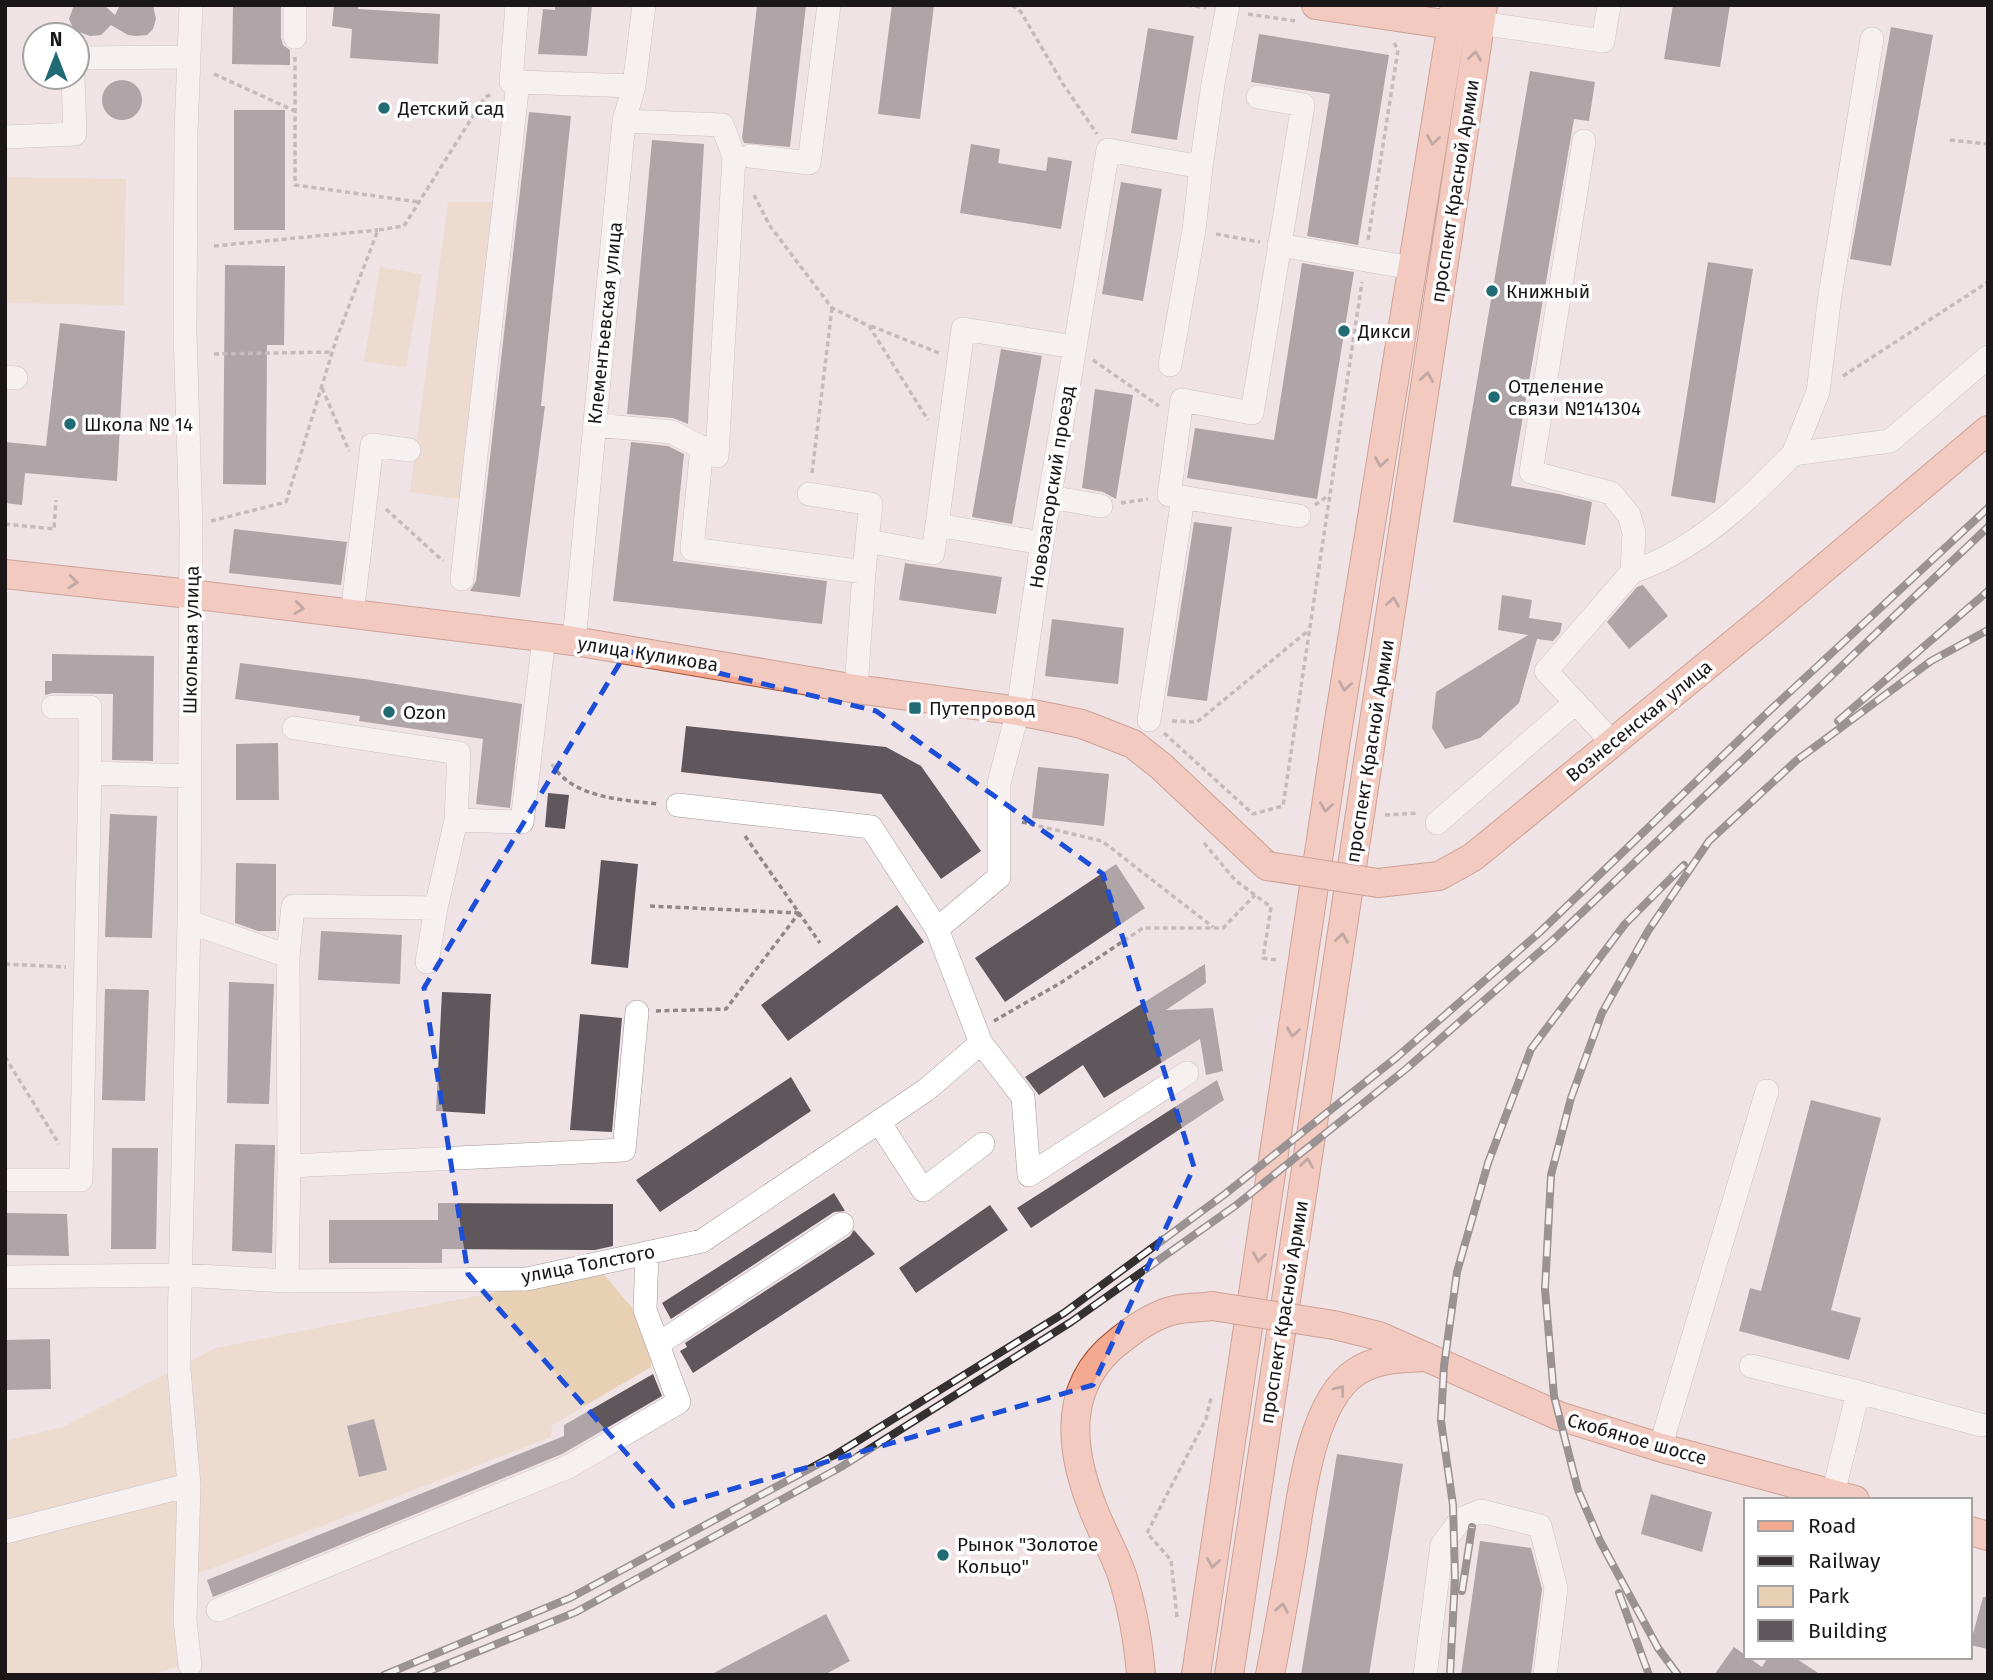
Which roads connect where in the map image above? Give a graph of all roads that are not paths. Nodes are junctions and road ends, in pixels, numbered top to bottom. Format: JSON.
{"nodes":[{"id":1,"x":191,"y":5,"type":"edge"},
{"id":2,"x":295,"y":5,"type":"edge"},
{"id":3,"x":517,"y":5,"type":"edge"},
{"id":4,"x":644,"y":5,"type":"edge"},
{"id":5,"x":829,"y":5,"type":"edge"},
{"id":6,"x":1609,"y":5,"type":"edge"},
{"id":7,"x":1227,"y":8,"type":"edge"},
{"id":8,"x":1312,"y":14,"type":"edge"},
{"id":9,"x":1481,"y":14,"type":"edge"},
{"id":10,"x":1453,"y":15,"type":"edge"},
{"id":11,"x":295,"y":37,"type":"road end"},
{"id":12,"x":1871,"y":38,"type":"dead end"},
{"id":13,"x":189,"y":57,"type":"junction"},
{"id":14,"x":91,"y":58,"type":"edge"},
{"id":15,"x":518,"y":82,"type":"junction"},
{"id":16,"x":634,"y":86,"type":"junction"},
{"id":17,"x":73,"y":91,"type":"edge"},
{"id":18,"x":1258,"y":97,"type":"dead end"},
{"id":19,"x":624,"y":121,"type":"junction"},
{"id":20,"x":5,"y":137,"type":"edge"},
{"id":21,"x":1584,"y":141,"type":"dead end"},
{"id":22,"x":750,"y":156,"type":"dead end"},
{"id":23,"x":1201,"y":167,"type":"junction"},
{"id":24,"x":1279,"y":245,"type":"junction"},
{"id":25,"x":1412,"y":268,"type":"junction"},
{"id":26,"x":1074,"y":347,"type":"junction"},
{"id":27,"x":1988,"y":357,"type":"edge"},
{"id":28,"x":1170,"y":365,"type":"dead end"},
{"id":29,"x":594,"y":425,"type":"junction"},
{"id":30,"x":1988,"y":430,"type":"edge"},
{"id":31,"x":702,"y":447,"type":"junction"},
{"id":32,"x":409,"y":450,"type":"dead end"},
{"id":33,"x":1793,"y":454,"type":"junction"},
{"id":34,"x":809,"y":494,"type":"road end"},
{"id":35,"x":1176,"y":496,"type":"junction"},
{"id":36,"x":1050,"y":497,"type":"junction"},
{"id":37,"x":1101,"y":506,"type":"road end"},
{"id":38,"x":1299,"y":516,"type":"dead end"},
{"id":39,"x":937,"y":525,"type":"junction"},
{"id":40,"x":867,"y":541,"type":"junction"},
{"id":41,"x":1042,"y":543,"type":"junction"},
{"id":42,"x":864,"y":572,"type":"junction"},
{"id":43,"x":1632,"y":572,"type":"junction"},
{"id":44,"x":5,"y":574,"type":"edge"},
{"id":45,"x":462,"y":579,"type":"dead end"},
{"id":46,"x":190,"y":594,"type":"junction"},
{"id":47,"x":352,"y":615,"type":"junction"},
{"id":48,"x":544,"y":638,"type":"junction"},
{"id":49,"x":574,"y":641,"type":"junction"},
{"id":50,"x":856,"y":689,"type":"junction"},
{"id":51,"x":1575,"y":703,"type":"junction"},
{"id":52,"x":53,"y":707,"type":"dead end"},
{"id":53,"x":1018,"y":710,"type":"junction"},
{"id":54,"x":1149,"y":720,"type":"road end"},
{"id":55,"x":294,"y":728,"type":"dead end"},
{"id":56,"x":1613,"y":743,"type":"junction"},
{"id":57,"x":90,"y":773,"type":"junction"},
{"id":58,"x":190,"y":776,"type":"junction"},
{"id":59,"x":678,"y":806,"type":"road end"},
{"id":60,"x":456,"y":820,"type":"junction"},
{"id":61,"x":1437,"y":823,"type":"dead end"},
{"id":62,"x":1257,"y":856,"type":"joint"},
{"id":63,"x":436,"y":908,"type":"junction"},
{"id":64,"x":189,"y":922,"type":"junction"},
{"id":65,"x":937,"y":929,"type":"junction"},
{"id":66,"x":288,"y":956,"type":"junction"},
{"id":67,"x":427,"y":962,"type":"dead end"},
{"id":68,"x":637,"y":1012,"type":"road end"},
{"id":69,"x":979,"y":1037,"type":"junction"},
{"id":70,"x":1187,"y":1073,"type":"dead end"},
{"id":71,"x":1767,"y":1091,"type":"dead end"},
{"id":72,"x":879,"y":1122,"type":"junction"},
{"id":73,"x":983,"y":1144,"type":"dead end"},
{"id":74,"x":289,"y":1166,"type":"junction"},
{"id":75,"x":5,"y":1180,"type":"edge"},
{"id":76,"x":842,"y":1224,"type":"dead end"},
{"id":77,"x":647,"y":1253,"type":"junction"},
{"id":78,"x":181,"y":1275,"type":"junction"},
{"id":79,"x":5,"y":1277,"type":"edge"},
{"id":80,"x":287,"y":1281,"type":"junction"},
{"id":81,"x":657,"y":1344,"type":"junction"},
{"id":82,"x":1426,"y":1357,"type":"junction"},
{"id":83,"x":1751,"y":1366,"type":"dead end"},
{"id":84,"x":1858,"y":1392,"type":"junction"},
{"id":85,"x":1981,"y":1425,"type":"dead end"},
{"id":86,"x":1662,"y":1448,"type":"junction"},
{"id":87,"x":189,"y":1485,"type":"junction"},
{"id":88,"x":1844,"y":1497,"type":"edge"},
{"id":89,"x":5,"y":1532,"type":"edge"},
{"id":90,"x":218,"y":1610,"type":"dead end"},
{"id":91,"x":190,"y":1665,"type":"dead end"},
{"id":92,"x":1141,"y":1675,"type":"edge"},
{"id":93,"x":1196,"y":1675,"type":"edge"},
{"id":94,"x":1229,"y":1675,"type":"edge"},
{"id":95,"x":1270,"y":1675,"type":"edge"},
{"id":96,"x":1425,"y":1675,"type":"edge"},
{"id":97,"x":1545,"y":1675,"type":"edge"}],
"edges":[{"from":1,"to":13,"type":"street","name":"Школьная улица"},
{"from":2,"to":11,"type":"street"},
{"from":3,"to":15,"type":"street"},
{"from":4,"to":16,"type":"street","name":"Клементьевская улица"},
{"from":5,"to":22,"type":"street"},
{"from":6,"to":9,"type":"street"},
{"from":7,"to":23,"type":"street"},
{"from":8,"to":10,"type":"main road"},
{"from":94,"to":9,"type":"main road","name":"проспект Красной Армии","one_way":true},
{"from":10,"to":25,"type":"main road","name":"проспект Красной Армии","one_way":true},
{"from":12,"to":33,"type":"street"},
{"from":13,"to":14,"type":"street"},
{"from":13,"to":46,"type":"street","name":"Школьная улица"},
{"from":15,"to":16,"type":"street"},
{"from":15,"to":45,"type":"street"},
{"from":16,"to":19,"type":"street","name":"Клементьевская улица"},
{"from":17,"to":20,"type":"street"},
{"from":18,"to":24,"type":"street"},
{"from":19,"to":29,"type":"street","name":"Клементьевская улица"},
{"from":19,"to":31,"type":"street"},
{"from":21,"to":43,"type":"street"},
{"from":23,"to":26,"type":"street","name":"Новозагорский проезд"},
{"from":23,"to":28,"type":"street"},
{"from":24,"to":25,"type":"street"},
{"from":24,"to":35,"type":"street"},
{"from":25,"to":93,"type":"main road","name":"проспект Красной Армии","one_way":true},
{"from":26,"to":36,"type":"street","name":"Новозагорский проезд"},
{"from":26,"to":39,"type":"street"},
{"from":27,"to":33,"type":"street"},
{"from":29,"to":31,"type":"street"},
{"from":29,"to":49,"type":"street","name":"Клементьевская улица"},
{"from":30,"to":56,"type":"main road","name":"Вознесенская улица"},
{"from":31,"to":42,"type":"street"},
{"from":32,"to":47,"type":"street"},
{"from":33,"to":43,"type":"street"},
{"from":34,"to":40,"type":"street"},
{"from":35,"to":38,"type":"street"},
{"from":35,"to":54,"type":"street"},
{"from":36,"to":37,"type":"street"},
{"from":36,"to":41,"type":"street","name":"Новозагорский проезд"},
{"from":39,"to":40,"type":"street"},
{"from":39,"to":41,"type":"street"},
{"from":40,"to":42,"type":"street"},
{"from":41,"to":53,"type":"street","name":"Новозагорский проезд"},
{"from":42,"to":50,"type":"street"},
{"from":43,"to":51,"type":"street"},
{"from":44,"to":46,"type":"main road","name":"улица Куликова","one_way":true},
{"from":46,"to":47,"type":"main road","name":"улица Куликова","one_way":true},
{"from":46,"to":58,"type":"street","name":"Школьная улица"},
{"from":47,"to":48,"type":"main road","name":"улица Куликова"},
{"from":48,"to":49,"type":"main road","name":"улица Куликова"},
{"from":48,"to":60,"type":"street"},
{"from":49,"to":50,"type":"main road","name":"улица Куликова"},
{"from":50,"to":53,"type":"main road","name":"улица Куликова"},
{"from":51,"to":56,"type":"street"},
{"from":51,"to":61,"type":"street"},
{"from":52,"to":57,"type":"street"},
{"from":53,"to":62,"type":"main road","name":"улица Куликова"},
{"from":53,"to":65,"type":"street","name":"Новозагорский проезд"},
{"from":55,"to":60,"type":"street"},
{"from":56,"to":62,"type":"main road","name":"Вознесенская улица","bridge":true},
{"from":57,"to":58,"type":"street"},
{"from":57,"to":75,"type":"street"},
{"from":58,"to":64,"type":"street","name":"Школьная улица"},
{"from":59,"to":65,"type":"street"},
{"from":60,"to":63,"type":"street"},
{"from":63,"to":66,"type":"street"},
{"from":63,"to":67,"type":"street"},
{"from":64,"to":66,"type":"street"},
{"from":64,"to":78,"type":"street","name":"Школьная улица"},
{"from":65,"to":69,"type":"street"},
{"from":66,"to":74,"type":"street"},
{"from":68,"to":74,"type":"street"},
{"from":69,"to":70,"type":"street"},
{"from":69,"to":72,"type":"street","name":"улица Толстого"},
{"from":71,"to":86,"type":"street"},
{"from":72,"to":73,"type":"street"},
{"from":72,"to":77,"type":"street","name":"улица Толстого"},
{"from":74,"to":80,"type":"street"},
{"from":76,"to":81,"type":"street"},
{"from":77,"to":80,"type":"street","name":"улица Толстого"},
{"from":77,"to":81,"type":"street"},
{"from":78,"to":79,"type":"street","name":"улица Толстого"},
{"from":78,"to":80,"type":"street","name":"улица Толстого"},
{"from":78,"to":87,"type":"street","name":"Школьная улица"},
{"from":81,"to":90,"type":"street"},
{"from":82,"to":86,"type":"main road","name":"Скобяное шоссе"},
{"from":82,"to":92,"type":"main road","name":"Скобяное шоссе","bridge":true},
{"from":95,"to":82,"type":"main road","one_way":true},
{"from":83,"to":84,"type":"street"},
{"from":84,"to":85,"type":"street"},
{"from":84,"to":88,"type":"street"},
{"from":86,"to":88,"type":"main road","name":"Скобяное шоссе"},
{"from":87,"to":89,"type":"street"},
{"from":87,"to":91,"type":"street","name":"Школьная улица"},
{"from":96,"to":97,"type":"street"}]}
